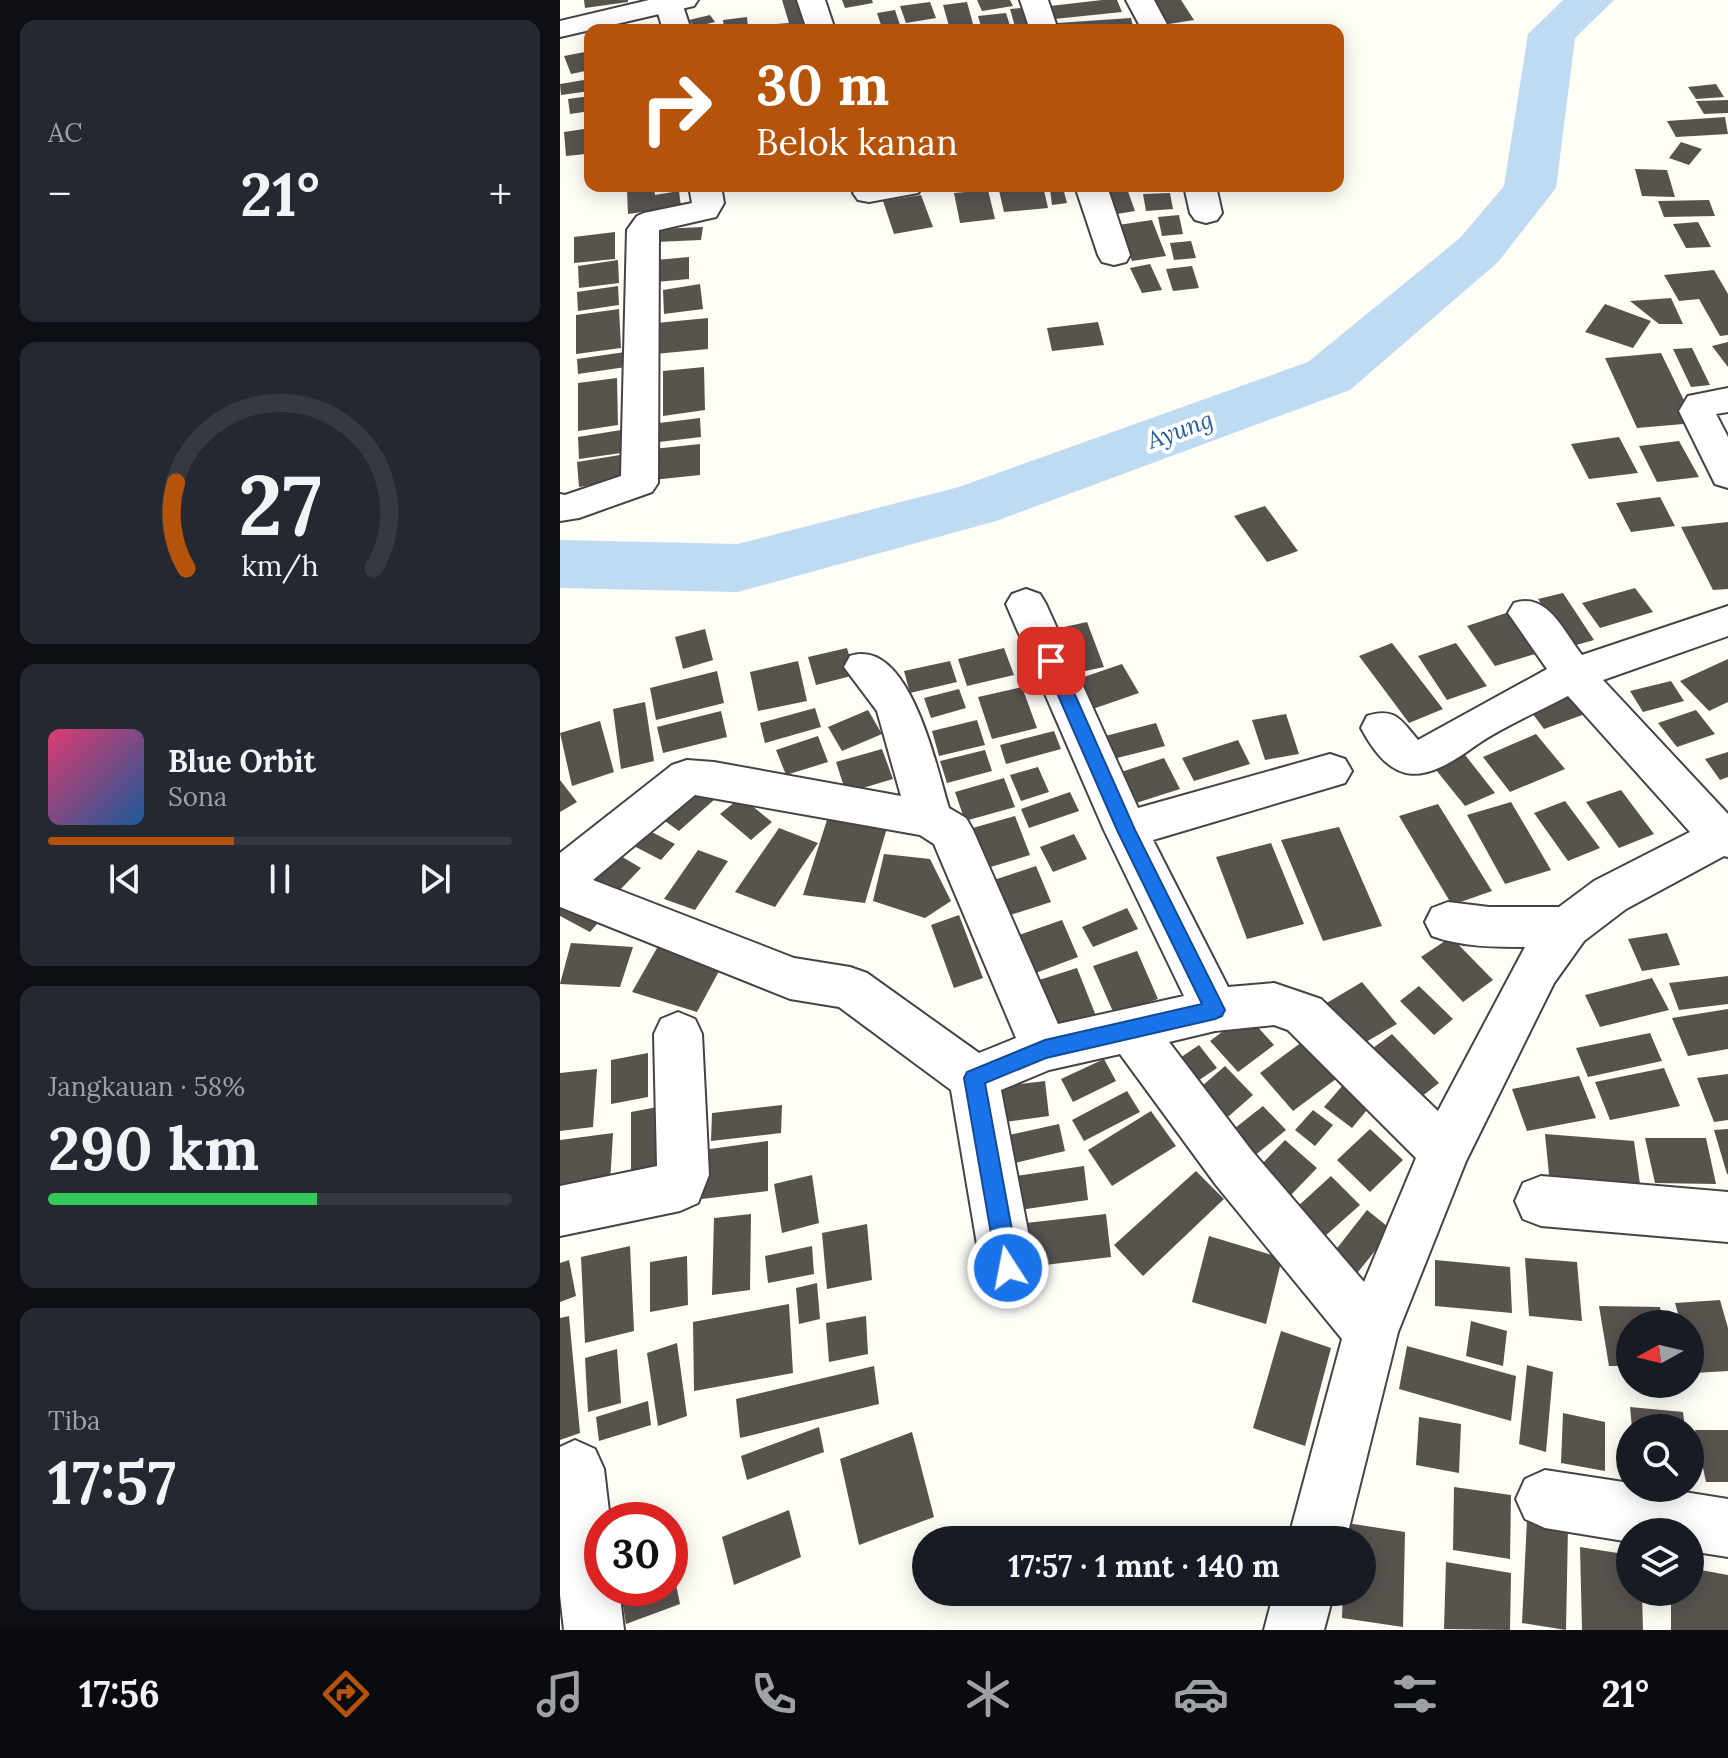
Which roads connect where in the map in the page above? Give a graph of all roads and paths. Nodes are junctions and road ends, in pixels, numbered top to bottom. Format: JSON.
{"nodes":[{"id":1,"x":811,"y":0,"type":"edge"},
{"id":2,"x":1034,"y":0,"type":"edge"},
{"id":3,"x":1140,"y":0,"type":"edge"},
{"id":4,"x":677,"y":11,"type":"edge"},
{"id":5,"x":592,"y":24,"type":"edge"},
{"id":6,"x":819,"y":24,"type":"edge"},
{"id":7,"x":1042,"y":24,"type":"edge"},
{"id":8,"x":1153,"y":24,"type":"edge"},
{"id":9,"x":584,"y":25,"type":"edge"},
{"id":10,"x":560,"y":29,"type":"edge"},
{"id":11,"x":706,"y":192,"type":"edge"},
{"id":12,"x":1093,"y":192,"type":"edge"},
{"id":13,"x":1114,"y":255,"type":"dead end"},
{"id":14,"x":1728,"y":400,"type":"edge"},
{"id":15,"x":1728,"y":475,"type":"edge"},
{"id":16,"x":560,"y":507,"type":"edge"},
{"id":17,"x":1026,"y":604,"type":"dead end"},
{"id":18,"x":1528,"y":613,"type":"dead end"},
{"id":19,"x":1728,"y":621,"type":"edge"},
{"id":20,"x":864,"y":667,"type":"dead end"},
{"id":21,"x":1573,"y":674,"type":"junction"},
{"id":22,"x":1382,"y":728,"type":"dead end"},
{"id":23,"x":1330,"y":771,"type":"dead end"},
{"id":24,"x":930,"y":819,"type":"junction"},
{"id":25,"x":1126,"y":830,"type":"junction"},
{"id":26,"x":1725,"y":836,"type":"edge"},
{"id":27,"x":1448,"y":922,"type":"dead end"},
{"id":28,"x":1568,"y":927,"type":"junction"},
{"id":29,"x":1215,"y":1010,"type":"junction"},
{"id":30,"x":1129,"y":1028,"type":"junction"},
{"id":31,"x":678,"y":1034,"type":"dead end"},
{"id":32,"x":1045,"y":1049,"type":"junction"},
{"id":33,"x":974,"y":1078,"type":"junction"},
{"id":34,"x":1444,"y":1151,"type":"junction"},
{"id":35,"x":1541,"y":1201,"type":"dead end"},
{"id":36,"x":560,"y":1211,"type":"edge"},
{"id":37,"x":1728,"y":1217,"type":"edge"},
{"id":38,"x":1008,"y":1268,"type":"dead end"},
{"id":39,"x":1371,"y":1332,"type":"junction"},
{"id":40,"x":575,"y":1469,"type":"dead end"},
{"id":41,"x":1545,"y":1499,"type":"dead end"},
{"id":42,"x":1321,"y":1526,"type":"edge"},
{"id":43,"x":1728,"y":1528,"type":"edge"},
{"id":44,"x":1300,"y":1606,"type":"edge"},
{"id":45,"x":594,"y":1630,"type":"edge"},
{"id":46,"x":1294,"y":1630,"type":"edge"}],
"edges":[{"from":1,"to":6,"type":"street"},
{"from":2,"to":7,"type":"street"},
{"from":3,"to":8,"type":"street"},
{"from":4,"to":5,"type":"street"},
{"from":9,"to":10,"type":"street"},
{"from":11,"to":16,"type":"street"},
{"from":12,"to":13,"type":"street"},
{"from":14,"to":15,"type":"street"},
{"from":17,"to":25,"type":"street"},
{"from":18,"to":21,"type":"street"},
{"from":19,"to":21,"type":"street"},
{"from":20,"to":24,"type":"street"},
{"from":21,"to":22,"type":"street"},
{"from":21,"to":26,"type":"street"},
{"from":23,"to":25,"type":"street"},
{"from":24,"to":32,"type":"street"},
{"from":24,"to":33,"type":"street"},
{"from":25,"to":29,"type":"street"},
{"from":26,"to":28,"type":"street"},
{"from":27,"to":28,"type":"street"},
{"from":28,"to":34,"type":"street"},
{"from":29,"to":30,"type":"street"},
{"from":29,"to":34,"type":"street"},
{"from":30,"to":32,"type":"street"},
{"from":30,"to":39,"type":"street"},
{"from":31,"to":36,"type":"street"},
{"from":32,"to":33,"type":"street"},
{"from":33,"to":38,"type":"street"},
{"from":34,"to":39,"type":"street"},
{"from":35,"to":37,"type":"street"},
{"from":39,"to":42,"type":"street"},
{"from":40,"to":45,"type":"street"},
{"from":41,"to":43,"type":"street"},
{"from":44,"to":46,"type":"street"}]}
